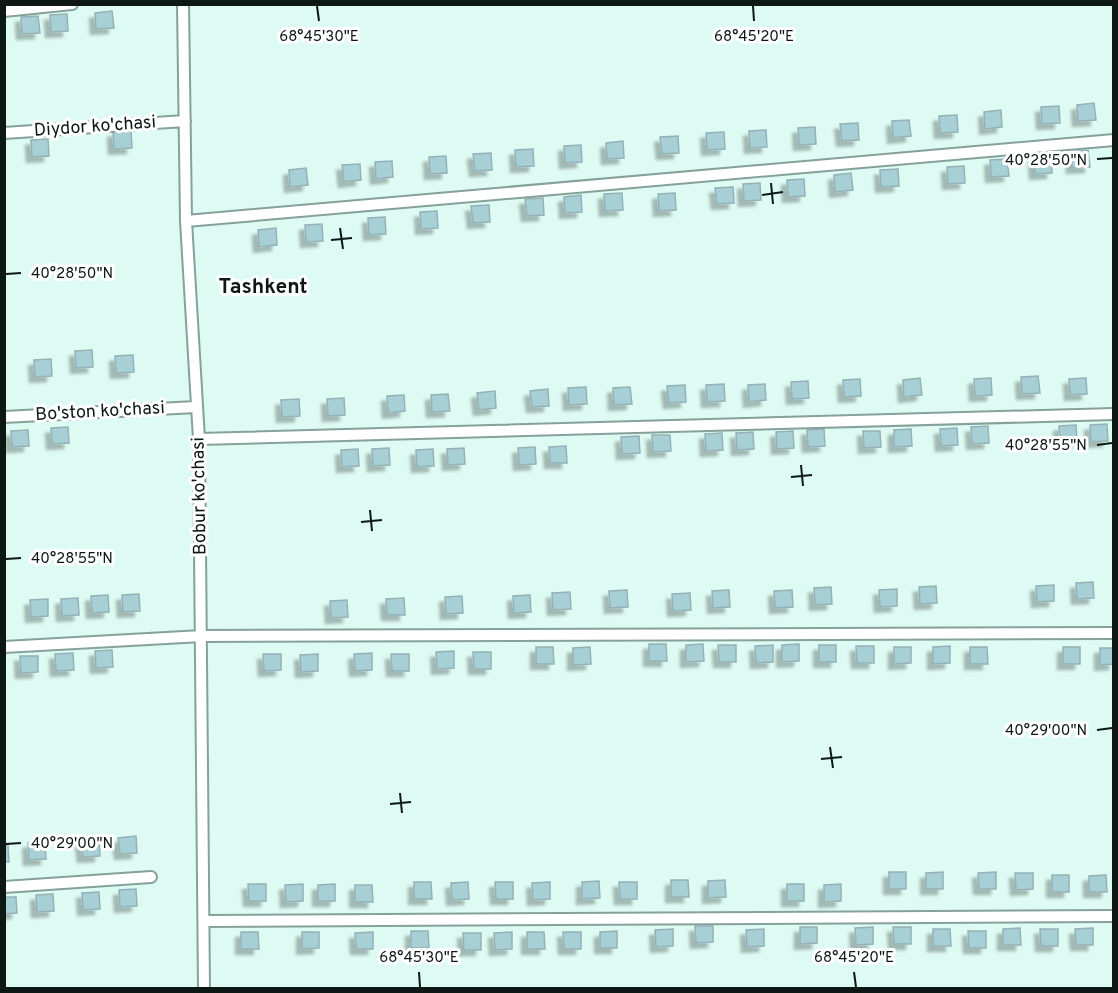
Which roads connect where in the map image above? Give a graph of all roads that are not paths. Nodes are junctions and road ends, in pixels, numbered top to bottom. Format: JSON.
{"nodes":[{"id":1,"x":72,"y":4,"type":"edge"},
{"id":2,"x":183,"y":4,"type":"edge"},
{"id":3,"x":4,"y":11,"type":"edge"},
{"id":4,"x":185,"y":120,"type":"junction"},
{"id":5,"x":4,"y":133,"type":"edge"},
{"id":6,"x":1113,"y":140,"type":"edge"},
{"id":7,"x":186,"y":220,"type":"junction"},
{"id":8,"x":196,"y":407,"type":"junction"},
{"id":9,"x":1113,"y":414,"type":"edge"},
{"id":10,"x":4,"y":417,"type":"edge"},
{"id":11,"x":199,"y":439,"type":"junction"},
{"id":12,"x":1113,"y":633,"type":"edge"},
{"id":13,"x":202,"y":636,"type":"junction"},
{"id":14,"x":4,"y":647,"type":"edge"},
{"id":15,"x":151,"y":877,"type":"dead end"},
{"id":16,"x":4,"y":886,"type":"edge"},
{"id":17,"x":1113,"y":916,"type":"edge"},
{"id":18,"x":205,"y":921,"type":"junction"},
{"id":19,"x":204,"y":988,"type":"edge"}],
"edges":[{"from":1,"to":3,"type":"street"},
{"from":2,"to":4,"type":"street","name":"Bobur ko'chasi"},
{"from":4,"to":5,"type":"street","name":"Diydor ko'chasi"},
{"from":4,"to":7,"type":"street","name":"Bobur ko'chasi"},
{"from":6,"to":7,"type":"street"},
{"from":7,"to":8,"type":"street","name":"Bobur ko'chasi"},
{"from":8,"to":10,"type":"street","name":"Bo'ston ko'chasi"},
{"from":8,"to":11,"type":"street","name":"Bobur ko'chasi"},
{"from":9,"to":11,"type":"street"},
{"from":11,"to":13,"type":"street","name":"Bobur ko'chasi"},
{"from":12,"to":13,"type":"street"},
{"from":13,"to":14,"type":"street"},
{"from":13,"to":18,"type":"street","name":"Bobur ko'chasi"},
{"from":15,"to":16,"type":"street"},
{"from":17,"to":18,"type":"street"},
{"from":18,"to":19,"type":"street","name":"Bobur ko'chasi"}]}
